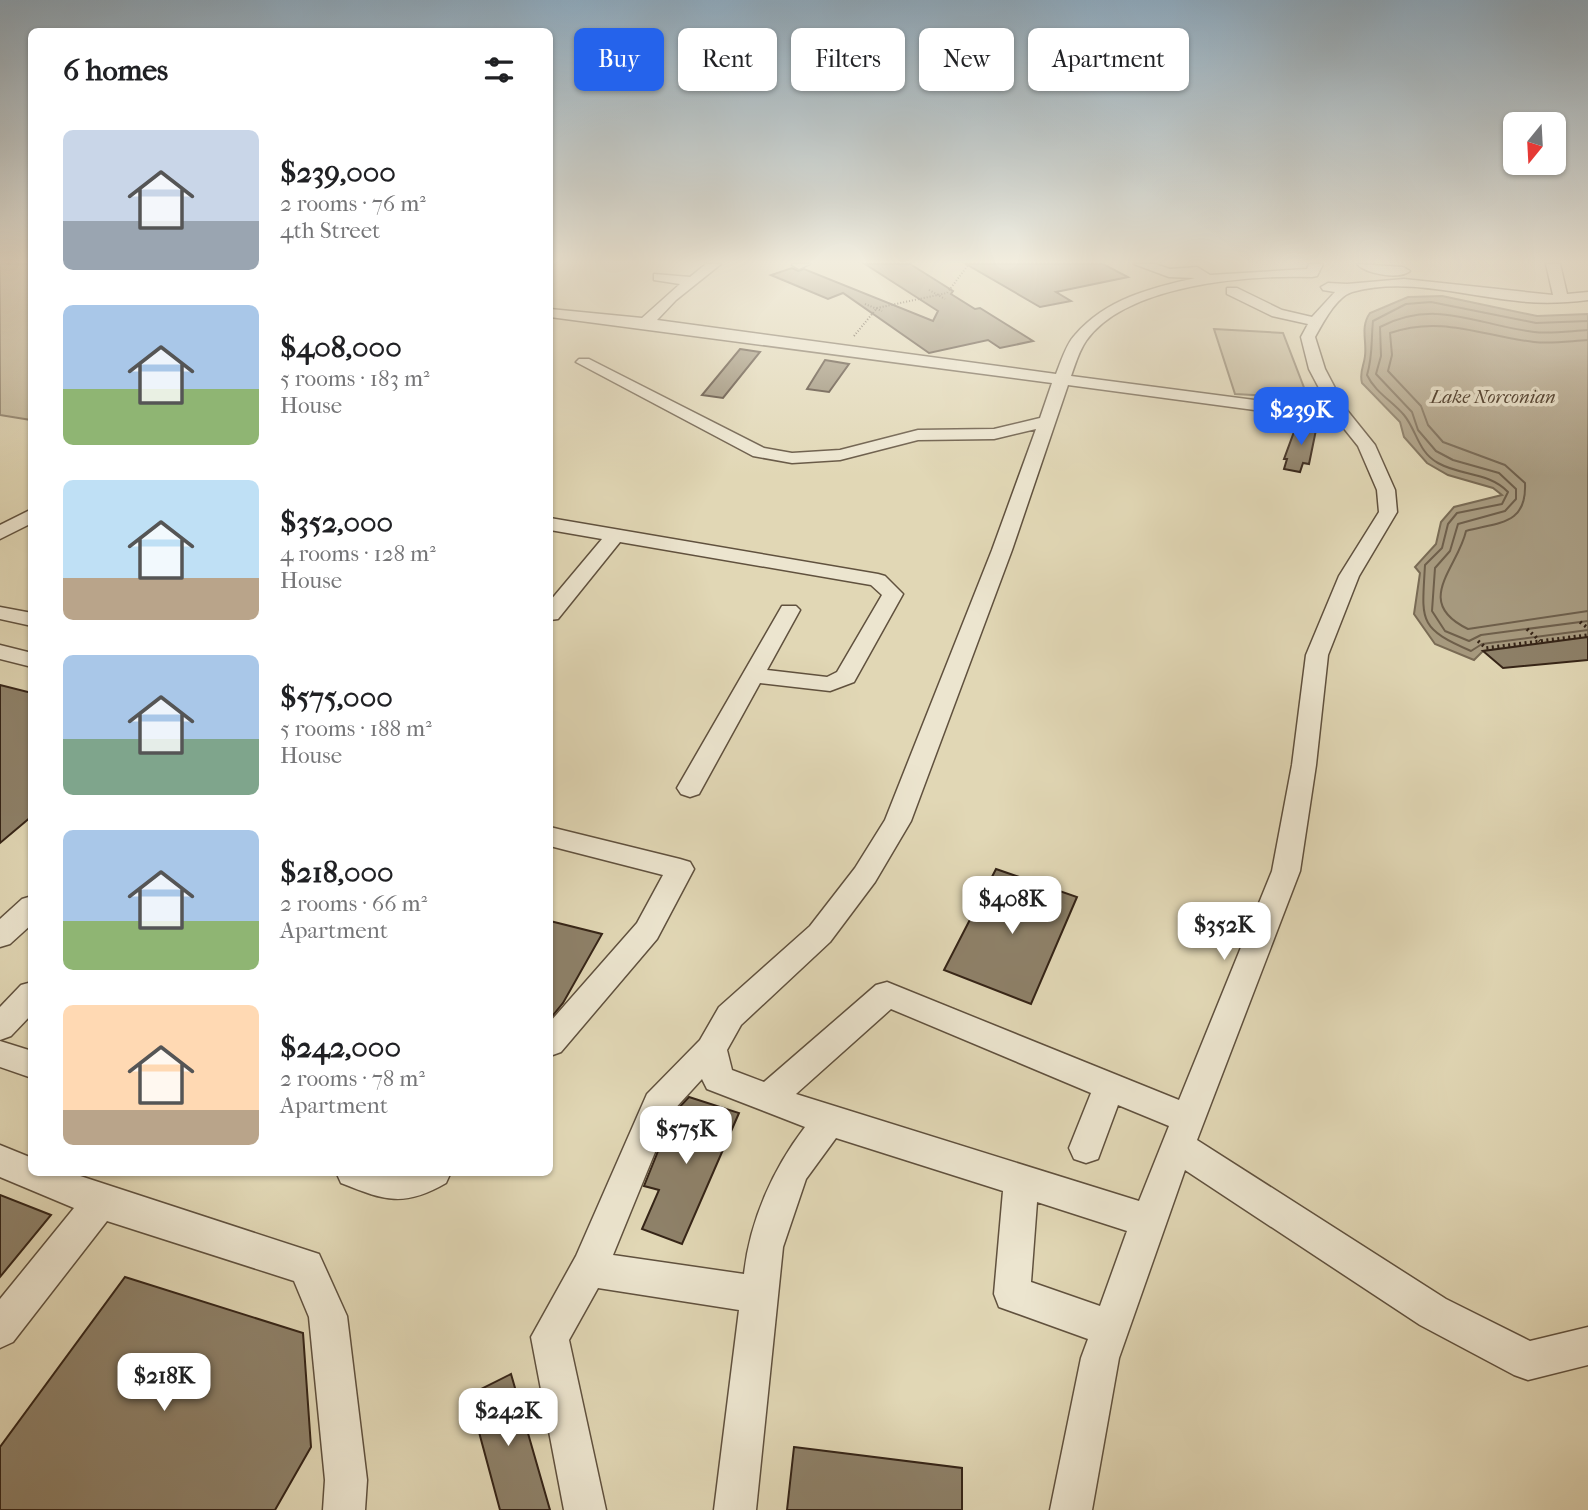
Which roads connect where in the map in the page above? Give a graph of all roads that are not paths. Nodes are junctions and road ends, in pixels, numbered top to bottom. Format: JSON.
{"nodes":[{"id":1,"x":734,"y":334,"type":"edge"},
{"id":2,"x":1083,"y":334,"type":"edge"},
{"id":3,"x":1309,"y":334,"type":"edge"},
{"id":4,"x":584,"y":362,"type":"dead end"},
{"id":5,"x":1062,"y":379,"type":"junction"},
{"id":6,"x":1339,"y":411,"type":"junction"},
{"id":7,"x":1049,"y":421,"type":"junction"},
{"id":8,"x":28,"y":517,"type":"edge"},
{"id":9,"x":553,"y":525,"type":"edge"},
{"id":10,"x":0,"y":533,"type":"edge"},
{"id":11,"x":615,"y":536,"type":"junction"},
{"id":12,"x":553,"y":606,"type":"edge"},
{"id":13,"x":789,"y":610,"type":"dead end"},
{"id":14,"x":0,"y":613,"type":"edge"},
{"id":15,"x":28,"y":619,"type":"edge"},
{"id":16,"x":0,"y":652,"type":"edge"},
{"id":17,"x":28,"y":659,"type":"edge"},
{"id":18,"x":752,"y":675,"type":"junction"},
{"id":19,"x":690,"y":788,"type":"dead end"},
{"id":20,"x":553,"y":838,"type":"edge"},
{"id":21,"x":28,"y":911,"type":"edge"},
{"id":22,"x":0,"y":936,"type":"edge"},
{"id":23,"x":28,"y":997,"type":"edge"},
{"id":24,"x":0,"y":1027,"type":"edge"},
{"id":25,"x":553,"y":1040,"type":"edge"},
{"id":26,"x":711,"y":1049,"type":"junction"},
{"id":27,"x":0,"y":1054,"type":"edge"},
{"id":28,"x":28,"y":1064,"type":"edge"},
{"id":29,"x":1109,"y":1087,"type":"junction"},
{"id":30,"x":768,"y":1098,"type":"junction"},
{"id":31,"x":829,"y":1121,"type":"junction"},
{"id":32,"x":1182,"y":1133,"type":"junction"},
{"id":33,"x":1086,"y":1147,"type":"dead end"},
{"id":34,"x":0,"y":1161,"type":"edge"},
{"id":35,"x":28,"y":1172,"type":"edge"},
{"id":36,"x":37,"y":1176,"type":"edge"},
{"id":37,"x":364,"y":1176,"type":"edge"},
{"id":38,"x":428,"y":1176,"type":"edge"},
{"id":39,"x":1021,"y":1182,"type":"junction"},
{"id":40,"x":100,"y":1202,"type":"junction"},
{"id":41,"x":1148,"y":1221,"type":"junction"},
{"id":42,"x":589,"y":1269,"type":"junction"},
{"id":43,"x":760,"y":1295,"type":"junction"},
{"id":44,"x":0,"y":1329,"type":"edge"},
{"id":45,"x":1111,"y":1329,"type":"junction"},
{"id":46,"x":1588,"y":1346,"type":"edge"},
{"id":47,"x":344,"y":1510,"type":"edge"},
{"id":48,"x":585,"y":1510,"type":"edge"},
{"id":49,"x":735,"y":1510,"type":"edge"},
{"id":50,"x":1071,"y":1510,"type":"edge"}],
"edges":[{"from":1,"to":5,"type":"street"},
{"from":2,"to":5,"type":"street"},
{"from":3,"to":6,"type":"street"},
{"from":4,"to":7,"type":"street"},
{"from":5,"to":6,"type":"street"},
{"from":5,"to":7,"type":"street"},
{"from":6,"to":32,"type":"street"},
{"from":7,"to":26,"type":"street"},
{"from":8,"to":10,"type":"street"},
{"from":9,"to":11,"type":"street"},
{"from":11,"to":12,"type":"street"},
{"from":11,"to":18,"type":"street"},
{"from":13,"to":18,"type":"street"},
{"from":14,"to":15,"type":"street"},
{"from":16,"to":17,"type":"street"},
{"from":18,"to":19,"type":"street"},
{"from":20,"to":25,"type":"street"},
{"from":21,"to":22,"type":"street"},
{"from":23,"to":24,"type":"street"},
{"from":26,"to":30,"type":"street"},
{"from":26,"to":42,"type":"street"},
{"from":27,"to":28,"type":"street"},
{"from":29,"to":30,"type":"street"},
{"from":29,"to":32,"type":"street"},
{"from":29,"to":33,"type":"street"},
{"from":30,"to":31,"type":"street"},
{"from":31,"to":39,"type":"street"},
{"from":31,"to":43,"type":"street"},
{"from":32,"to":41,"type":"street"},
{"from":32,"to":46,"type":"street"},
{"from":34,"to":35,"type":"street"},
{"from":36,"to":40,"type":"street"},
{"from":37,"to":38,"type":"street"},
{"from":39,"to":41,"type":"street"},
{"from":39,"to":45,"type":"street"},
{"from":40,"to":44,"type":"street"},
{"from":40,"to":47,"type":"street"},
{"from":41,"to":45,"type":"street"},
{"from":42,"to":43,"type":"street"},
{"from":42,"to":48,"type":"street"},
{"from":43,"to":49,"type":"street"},
{"from":45,"to":50,"type":"street"}]}
